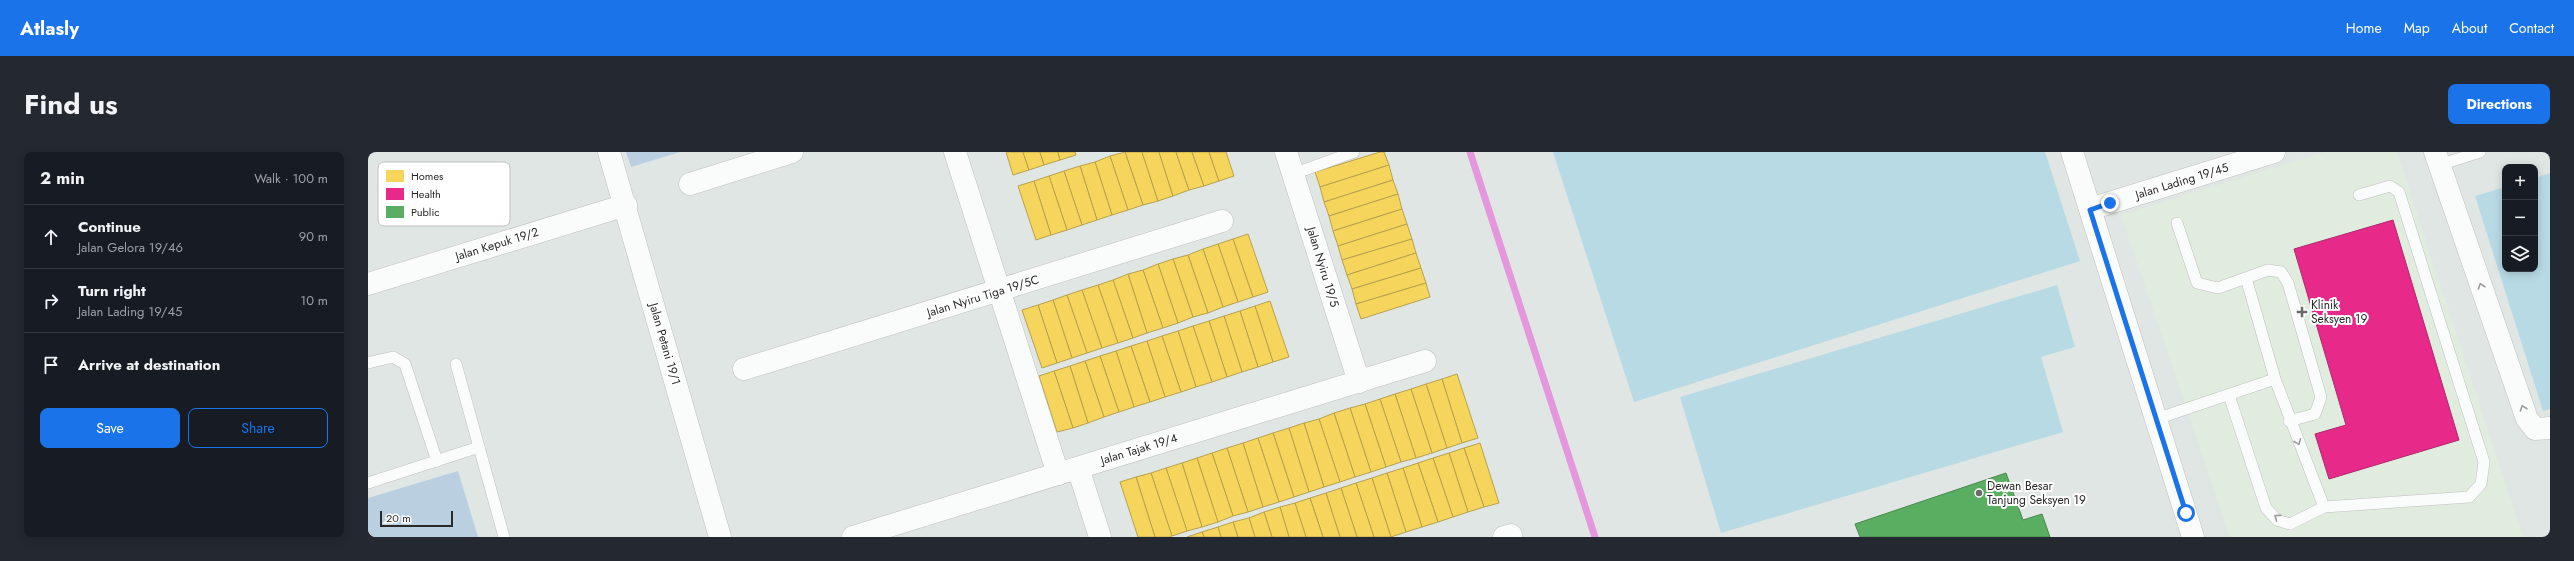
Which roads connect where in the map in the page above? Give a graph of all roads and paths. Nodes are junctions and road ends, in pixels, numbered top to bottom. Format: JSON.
{"nodes":[{"id":1,"x":610,"y":152,"type":"edge"},
{"id":2,"x":792,"y":152,"type":"edge"},
{"id":3,"x":955,"y":152,"type":"edge"},
{"id":4,"x":1286,"y":152,"type":"edge"},
{"id":5,"x":1354,"y":152,"type":"edge"},
{"id":6,"x":2072,"y":152,"type":"edge"},
{"id":7,"x":2274,"y":152,"type":"edge"},
{"id":8,"x":2480,"y":152,"type":"edge"},
{"id":9,"x":2437,"y":158,"type":"edge"},
{"id":10,"x":1293,"y":174,"type":"junction"},
{"id":11,"x":690,"y":184,"type":"dead end"},
{"id":12,"x":2359,"y":195,"type":"dead end"},
{"id":13,"x":626,"y":205,"type":"junction"},
{"id":14,"x":2090,"y":210,"type":"junction"},
{"id":15,"x":1222,"y":221,"type":"dead end"},
{"id":16,"x":2177,"y":223,"type":"dead end"},
{"id":17,"x":2246,"y":278,"type":"junction"},
{"id":18,"x":368,"y":284,"type":"edge"},
{"id":19,"x":999,"y":291,"type":"junction"},
{"id":20,"x":1425,"y":361,"type":"dead end"},
{"id":21,"x":368,"y":363,"type":"edge"},
{"id":22,"x":456,"y":364,"type":"dead end"},
{"id":23,"x":744,"y":369,"type":"dead end"},
{"id":24,"x":2275,"y":379,"type":"junction"},
{"id":25,"x":1359,"y":382,"type":"junction"},
{"id":26,"x":2229,"y":395,"type":"junction"},
{"id":27,"x":2156,"y":419,"type":"junction"},
{"id":28,"x":2289,"y":421,"type":"junction"},
{"id":29,"x":2550,"y":428,"type":"edge"},
{"id":30,"x":479,"y":447,"type":"junction"},
{"id":31,"x":437,"y":461,"type":"junction"},
{"id":32,"x":1068,"y":471,"type":"junction"},
{"id":33,"x":368,"y":483,"type":"edge"},
{"id":34,"x":2324,"y":508,"type":"junction"},
{"id":35,"x":504,"y":537,"type":"edge"},
{"id":36,"x":720,"y":537,"type":"edge"},
{"id":37,"x":853,"y":537,"type":"edge"},
{"id":38,"x":1100,"y":537,"type":"edge"},
{"id":39,"x":2193,"y":537,"type":"edge"}],
"edges":[{"from":1,"to":13,"type":"street","name":"Jalan Petani 19/1"},
{"from":2,"to":11,"type":"street"},
{"from":3,"to":19,"type":"street"},
{"from":4,"to":10,"type":"street","name":"Jalan Nyiru 19/5"},
{"from":5,"to":10,"type":"lane"},
{"from":6,"to":14,"type":"street"},
{"from":7,"to":14,"type":"street","name":"Jalan Lading 19/45"},
{"from":8,"to":9,"type":"lane"},
{"from":29,"to":9,"type":"street","one_way":true},
{"from":10,"to":25,"type":"street","name":"Jalan Nyiru 19/5"},
{"from":12,"to":34,"type":"lane"},
{"from":13,"to":18,"type":"street","name":"Jalan Kepuk 19/2"},
{"from":13,"to":36,"type":"street","name":"Jalan Petani 19/1"},
{"from":14,"to":27,"type":"street"},
{"from":15,"to":19,"type":"street","name":"Jalan Nyiru Tiga 19/5C"},
{"from":16,"to":17,"type":"lane"},
{"from":17,"to":24,"type":"lane"},
{"from":17,"to":28,"type":"lane"},
{"from":19,"to":23,"type":"street","name":"Jalan Nyiru Tiga 19/5C"},
{"from":19,"to":32,"type":"street"},
{"from":20,"to":25,"type":"street","name":"Jalan Tajak 19/4"},
{"from":21,"to":31,"type":"lane"},
{"from":22,"to":30,"type":"lane"},
{"from":24,"to":26,"type":"lane"},
{"from":24,"to":28,"type":"lane"},
{"from":25,"to":32,"type":"street","name":"Jalan Tajak 19/4"},
{"from":26,"to":27,"type":"lane"},
{"from":34,"to":26,"type":"lane","one_way":true},
{"from":27,"to":39,"type":"street"},
{"from":28,"to":34,"type":"lane","one_way":true},
{"from":30,"to":31,"type":"lane"},
{"from":30,"to":35,"type":"lane"},
{"from":31,"to":33,"type":"lane"},
{"from":32,"to":37,"type":"street","name":"Jalan Tajak 19/4"},
{"from":32,"to":38,"type":"street"}]}
